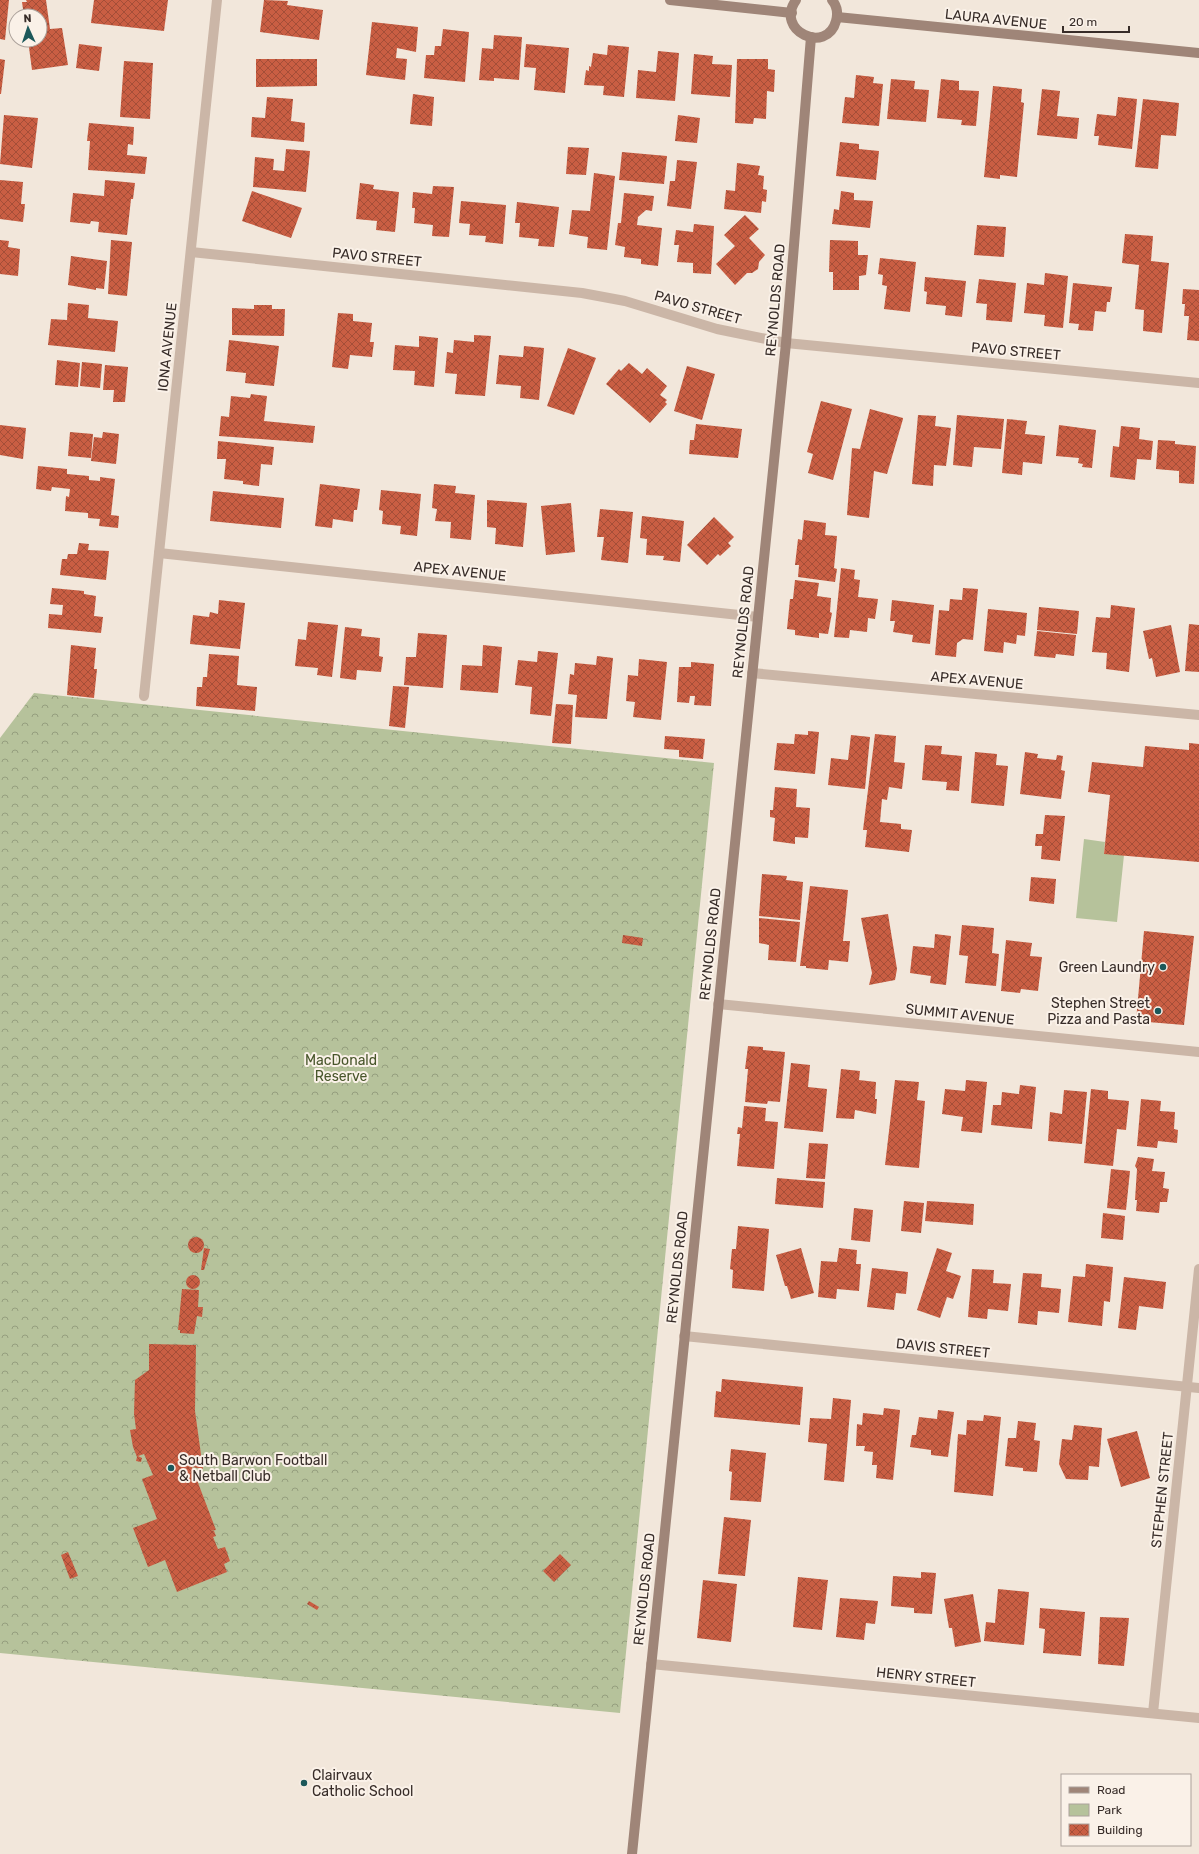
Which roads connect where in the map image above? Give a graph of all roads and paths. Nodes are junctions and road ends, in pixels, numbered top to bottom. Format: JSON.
{"nodes":[{"id":1,"x":217,"y":0,"type":"edge"},
{"id":2,"x":670,"y":0,"type":"edge"},
{"id":3,"x":796,"y":0,"type":"edge"},
{"id":4,"x":832,"y":0,"type":"edge"},
{"id":5,"x":792,"y":13,"type":"junction"},
{"id":6,"x":838,"y":17,"type":"junction"},
{"id":7,"x":811,"y":37,"type":"junction"},
{"id":8,"x":1199,"y":53,"type":"edge"},
{"id":9,"x":191,"y":252,"type":"junction"},
{"id":10,"x":786,"y":343,"type":"junction"},
{"id":11,"x":1199,"y":383,"type":"edge"},
{"id":12,"x":159,"y":553,"type":"junction"},
{"id":13,"x":758,"y":617,"type":"junction"},
{"id":14,"x":752,"y":673,"type":"junction"},
{"id":15,"x":144,"y":696,"type":"dead end"},
{"id":16,"x":1199,"y":716,"type":"edge"},
{"id":17,"x":718,"y":1004,"type":"junction"},
{"id":18,"x":1199,"y":1052,"type":"edge"},
{"id":19,"x":1199,"y":1269,"type":"edge"},
{"id":20,"x":684,"y":1336,"type":"junction"},
{"id":21,"x":1187,"y":1387,"type":"junction"},
{"id":22,"x":1199,"y":1388,"type":"edge"},
{"id":23,"x":651,"y":1664,"type":"junction"},
{"id":24,"x":1153,"y":1713,"type":"junction"},
{"id":25,"x":1199,"y":1718,"type":"edge"},
{"id":26,"x":632,"y":1854,"type":"edge"}],
"edges":[{"from":1,"to":9,"type":"street","name":"IONA AVENUE"},
{"from":2,"to":5,"type":"street"},
{"from":3,"to":5,"type":"street"},
{"from":4,"to":6,"type":"street"},
{"from":5,"to":7,"type":"street"},
{"from":6,"to":7,"type":"street"},
{"from":6,"to":8,"type":"street","name":"LAURA AVENUE"},
{"from":7,"to":10,"type":"street","name":"REYNOLDS ROAD"},
{"from":9,"to":10,"type":"street","name":"PAVO STREET"},
{"from":9,"to":12,"type":"street","name":"IONA AVENUE"},
{"from":10,"to":11,"type":"street","name":"PAVO STREET"},
{"from":10,"to":13,"type":"street","name":"REYNOLDS ROAD"},
{"from":12,"to":13,"type":"street","name":"APEX AVENUE"},
{"from":12,"to":15,"type":"street","name":"IONA AVENUE"},
{"from":13,"to":14,"type":"street","name":"REYNOLDS ROAD"},
{"from":14,"to":16,"type":"street","name":"APEX AVENUE"},
{"from":14,"to":17,"type":"street","name":"REYNOLDS ROAD"},
{"from":17,"to":18,"type":"street","name":"SUMMIT AVENUE"},
{"from":17,"to":20,"type":"street","name":"REYNOLDS ROAD"},
{"from":19,"to":21,"type":"street","name":"STEPHEN STREET"},
{"from":20,"to":21,"type":"street","name":"DAVIS STREET"},
{"from":20,"to":23,"type":"street","name":"REYNOLDS ROAD"},
{"from":21,"to":22,"type":"street","name":"DAVIS STREET"},
{"from":21,"to":24,"type":"street","name":"STEPHEN STREET"},
{"from":23,"to":24,"type":"street","name":"HENRY STREET"},
{"from":23,"to":26,"type":"street","name":"REYNOLDS ROAD"},
{"from":24,"to":25,"type":"street","name":"HENRY STREET"}]}
